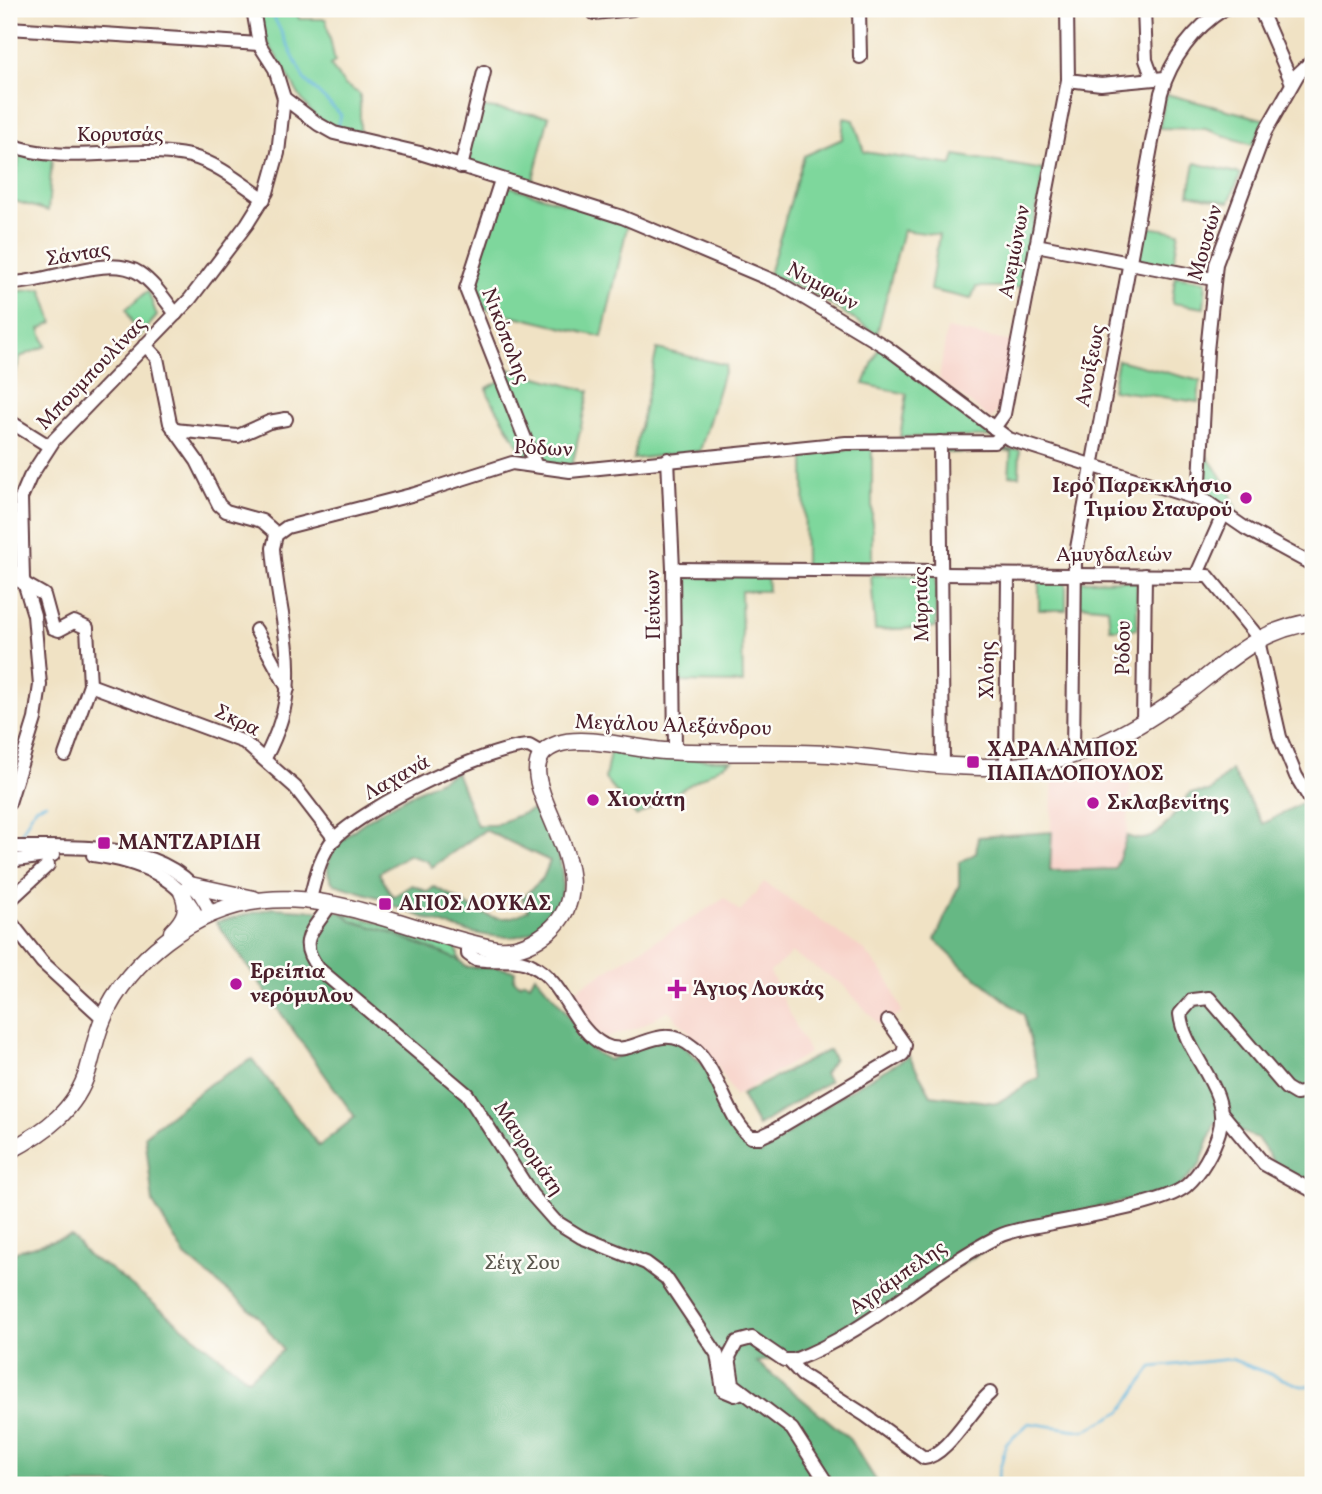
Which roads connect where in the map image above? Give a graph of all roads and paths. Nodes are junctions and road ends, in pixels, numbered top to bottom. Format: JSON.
{"nodes":[{"id":1,"x":253,"y":9,"type":"edge"},
{"id":2,"x":633,"y":9,"type":"edge"},
{"id":3,"x":859,"y":9,"type":"edge"},
{"id":4,"x":1067,"y":9,"type":"edge"},
{"id":5,"x":1144,"y":9,"type":"edge"},
{"id":6,"x":1224,"y":9,"type":"edge"},
{"id":7,"x":1261,"y":9,"type":"edge"},
{"id":8,"x":594,"y":13,"type":"dead end"},
{"id":9,"x":9,"y":28,"type":"edge"},
{"id":10,"x":259,"y":44,"type":"junction"},
{"id":11,"x":860,"y":57,"type":"dead end"},
{"id":12,"x":1313,"y":60,"type":"edge"},
{"id":13,"x":484,"y":72,"type":"dead end"},
{"id":14,"x":1159,"y":79,"type":"junction"},
{"id":15,"x":1068,"y":80,"type":"junction"},
{"id":16,"x":1292,"y":83,"type":"junction"},
{"id":17,"x":284,"y":98,"type":"junction"},
{"id":18,"x":9,"y":144,"type":"edge"},
{"id":19,"x":461,"y":167,"type":"junction"},
{"id":20,"x":501,"y":180,"type":"junction"},
{"id":21,"x":264,"y":198,"type":"junction"},
{"id":22,"x":1036,"y":245,"type":"junction"},
{"id":23,"x":1130,"y":263,"type":"junction"},
{"id":24,"x":1213,"y":279,"type":"junction"},
{"id":25,"x":9,"y":283,"type":"edge"},
{"id":26,"x":176,"y":314,"type":"junction"},
{"id":27,"x":145,"y":345,"type":"junction"},
{"id":28,"x":286,"y":419,"type":"dead end"},
{"id":29,"x":9,"y":421,"type":"edge"},
{"id":30,"x":174,"y":430,"type":"junction"},
{"id":31,"x":998,"y":431,"type":"junction"},
{"id":32,"x":940,"y":442,"type":"junction"},
{"id":33,"x":49,"y":446,"type":"junction"},
{"id":34,"x":668,"y":459,"type":"junction"},
{"id":35,"x":535,"y":464,"type":"junction"},
{"id":36,"x":1092,"y":466,"type":"junction"},
{"id":37,"x":1199,"y":499,"type":"junction"},
{"id":38,"x":1224,"y":513,"type":"junction"},
{"id":39,"x":277,"y":534,"type":"junction"},
{"id":40,"x":1313,"y":565,"type":"edge"},
{"id":41,"x":673,"y":569,"type":"junction"},
{"id":42,"x":941,"y":572,"type":"junction"},
{"id":43,"x":1197,"y":574,"type":"junction"},
{"id":44,"x":9,"y":575,"type":"edge"},
{"id":45,"x":1008,"y":575,"type":"junction"},
{"id":46,"x":1073,"y":575,"type":"junction"},
{"id":47,"x":1145,"y":575,"type":"junction"},
{"id":48,"x":24,"y":584,"type":"junction"},
{"id":49,"x":1313,"y":622,"type":"edge"},
{"id":50,"x":256,"y":630,"type":"dead end"},
{"id":51,"x":1258,"y":638,"type":"junction"},
{"id":52,"x":90,"y":685,"type":"junction"},
{"id":53,"x":288,"y":689,"type":"junction"},
{"id":54,"x":1143,"y":722,"type":"junction"},
{"id":55,"x":675,"y":751,"type":"junction"},
{"id":56,"x":543,"y":754,"type":"junction"},
{"id":57,"x":65,"y":755,"type":"dead end"},
{"id":58,"x":1073,"y":756,"type":"junction"},
{"id":59,"x":265,"y":758,"type":"junction"},
{"id":60,"x":943,"y":766,"type":"junction"},
{"id":61,"x":1006,"y":766,"type":"junction"},
{"id":62,"x":9,"y":803,"type":"edge"},
{"id":63,"x":1313,"y":803,"type":"edge"},
{"id":64,"x":335,"y":839,"type":"junction"},
{"id":65,"x":9,"y":847,"type":"edge"},
{"id":66,"x":9,"y":861,"type":"edge"},
{"id":67,"x":48,"y":865,"type":"dead end"},
{"id":68,"x":186,"y":888,"type":"junction"},
{"id":69,"x":310,"y":899,"type":"junction"},
{"id":70,"x":260,"y":900,"type":"junction"},
{"id":71,"x":9,"y":901,"type":"edge"},
{"id":72,"x":331,"y":902,"type":"junction"},
{"id":73,"x":205,"y":917,"type":"junction"},
{"id":74,"x":9,"y":920,"type":"edge"},
{"id":75,"x":468,"y":942,"type":"junction"},
{"id":76,"x":156,"y":948,"type":"junction"},
{"id":77,"x":103,"y":1018,"type":"junction"},
{"id":78,"x":888,"y":1021,"type":"dead end"},
{"id":79,"x":1313,"y":1091,"type":"edge"},
{"id":80,"x":1221,"y":1112,"type":"junction"},
{"id":81,"x":9,"y":1151,"type":"edge"},
{"id":82,"x":1313,"y":1191,"type":"edge"},
{"id":83,"x":789,"y":1361,"type":"junction"},
{"id":84,"x":742,"y":1392,"type":"junction"},
{"id":85,"x":990,"y":1392,"type":"dead end"},
{"id":86,"x":828,"y":1485,"type":"edge"}],
"edges":[{"from":1,"to":10,"type":"street"},
{"from":2,"to":8,"type":"street"},
{"from":3,"to":11,"type":"street"},
{"from":4,"to":15,"type":"street","name":"Ανεμώνων"},
{"from":5,"to":14,"type":"street"},
{"from":6,"to":14,"type":"street","name":"Ανοίξεως"},
{"from":7,"to":16,"type":"street"},
{"from":9,"to":10,"type":"street"},
{"from":10,"to":17,"type":"street","name":"Μπουμπουλίνας"},
{"from":12,"to":16,"type":"street","name":"Μουσών"},
{"from":13,"to":19,"type":"street"},
{"from":14,"to":15,"type":"street"},
{"from":14,"to":23,"type":"street","name":"Ανοίξεως"},
{"from":15,"to":22,"type":"street","name":"Ανεμώνων"},
{"from":16,"to":24,"type":"street","name":"Μουσών"},
{"from":17,"to":19,"type":"street","name":"Νυμφών"},
{"from":17,"to":21,"type":"street","name":"Μπουμπουλίνας"},
{"from":18,"to":21,"type":"street","name":"Κορυτσάς"},
{"from":19,"to":20,"type":"street","name":"Νυμφών"},
{"from":20,"to":31,"type":"street","name":"Νυμφών"},
{"from":20,"to":35,"type":"street","name":"Νικόπολης"},
{"from":21,"to":26,"type":"street","name":"Μπουμπουλίνας"},
{"from":22,"to":23,"type":"street"},
{"from":22,"to":31,"type":"street","name":"Ανεμώνων"},
{"from":23,"to":24,"type":"street"},
{"from":23,"to":36,"type":"street","name":"Ανοίξεως"},
{"from":24,"to":37,"type":"street","name":"Μουσών"},
{"from":25,"to":26,"type":"street","name":"Σάντας"},
{"from":26,"to":27,"type":"street","name":"Μπουμπουλίνας"},
{"from":27,"to":30,"type":"street"},
{"from":27,"to":33,"type":"street","name":"Μπουμπουλίνας"},
{"from":28,"to":30,"type":"street"},
{"from":29,"to":33,"type":"street"},
{"from":30,"to":39,"type":"street"},
{"from":31,"to":32,"type":"street","name":"Ρόδων"},
{"from":31,"to":36,"type":"street","name":"Νυμφών"},
{"from":32,"to":34,"type":"street","name":"Ρόδων"},
{"from":32,"to":42,"type":"street","name":"Μυρτιάς"},
{"from":33,"to":48,"type":"street","name":"Μπουμπουλίνας"},
{"from":34,"to":35,"type":"street","name":"Ρόδων"},
{"from":34,"to":41,"type":"street","name":"Πεύκων"},
{"from":35,"to":39,"type":"street","name":"Ρόδων"},
{"from":36,"to":37,"type":"street","name":"Νυμφών"},
{"from":36,"to":46,"type":"street","name":"Ανοίξεως"},
{"from":37,"to":38,"type":"street","name":"Νυμφών"},
{"from":38,"to":40,"type":"street","name":"Νυμφών"},
{"from":38,"to":43,"type":"street"},
{"from":39,"to":53,"type":"street"},
{"from":41,"to":42,"type":"street","name":"Αμυγδαλεών"},
{"from":41,"to":55,"type":"street","name":"Πεύκων"},
{"from":42,"to":45,"type":"street","name":"Αμυγδαλεών"},
{"from":42,"to":60,"type":"street","name":"Μυρτιάς"},
{"from":43,"to":47,"type":"street","name":"Αμυγδαλεών"},
{"from":43,"to":51,"type":"street","name":"Αμυγδαλεών"},
{"from":44,"to":48,"type":"street"},
{"from":45,"to":46,"type":"street","name":"Αμυγδαλεών"},
{"from":45,"to":61,"type":"street","name":"Χλόης"},
{"from":46,"to":47,"type":"street","name":"Αμυγδαλεών"},
{"from":46,"to":58,"type":"street","name":"Ανοίξεως"},
{"from":47,"to":54,"type":"street","name":"Ρόδου"},
{"from":48,"to":52,"type":"street"},
{"from":48,"to":62,"type":"street","name":"Μπουμπουλίνας"},
{"from":49,"to":51,"type":"main road","name":"Μεγάλου Αλεξάνδρου"},
{"from":50,"to":53,"type":"street"},
{"from":51,"to":54,"type":"main road","name":"Μεγάλου Αλεξάνδρου"},
{"from":51,"to":63,"type":"street"},
{"from":52,"to":57,"type":"street"},
{"from":52,"to":59,"type":"street","name":"Σκρα"},
{"from":53,"to":59,"type":"street"},
{"from":54,"to":58,"type":"main road","name":"Μεγάλου Αλεξάνδρου"},
{"from":55,"to":56,"type":"main road","name":"Μεγάλου Αλεξάνδρου"},
{"from":55,"to":60,"type":"main road","name":"Μεγάλου Αλεξάνδρου"},
{"from":56,"to":64,"type":"street","name":"Λαχανά"},
{"from":56,"to":75,"type":"main road"},
{"from":58,"to":61,"type":"main road","name":"Μεγάλου Αλεξάνδρου"},
{"from":59,"to":64,"type":"street","name":"Σκρα"},
{"from":60,"to":61,"type":"main road","name":"Μεγάλου Αλεξάνδρου"},
{"from":64,"to":69,"type":"street","name":"Λαχανά"},
{"from":65,"to":68,"type":"street"},
{"from":66,"to":68,"type":"street"},
{"from":67,"to":71,"type":"street"},
{"from":68,"to":70,"type":"main road"},
{"from":68,"to":73,"type":"street"},
{"from":68,"to":76,"type":"main road"},
{"from":69,"to":70,"type":"main road"},
{"from":69,"to":72,"type":"main road"},
{"from":70,"to":73,"type":"main road"},
{"from":72,"to":75,"type":"main road"},
{"from":72,"to":84,"type":"street","name":"Μαυρομάτη"},
{"from":73,"to":76,"type":"main road"},
{"from":74,"to":77,"type":"street"},
{"from":75,"to":78,"type":"street"},
{"from":76,"to":77,"type":"main road"},
{"from":77,"to":81,"type":"main road"},
{"from":79,"to":80,"type":"street"},
{"from":80,"to":82,"type":"street"},
{"from":80,"to":83,"type":"street","name":"Αγράμπελης"},
{"from":83,"to":84,"type":"street"},
{"from":83,"to":85,"type":"street"},
{"from":84,"to":86,"type":"street"}]}
